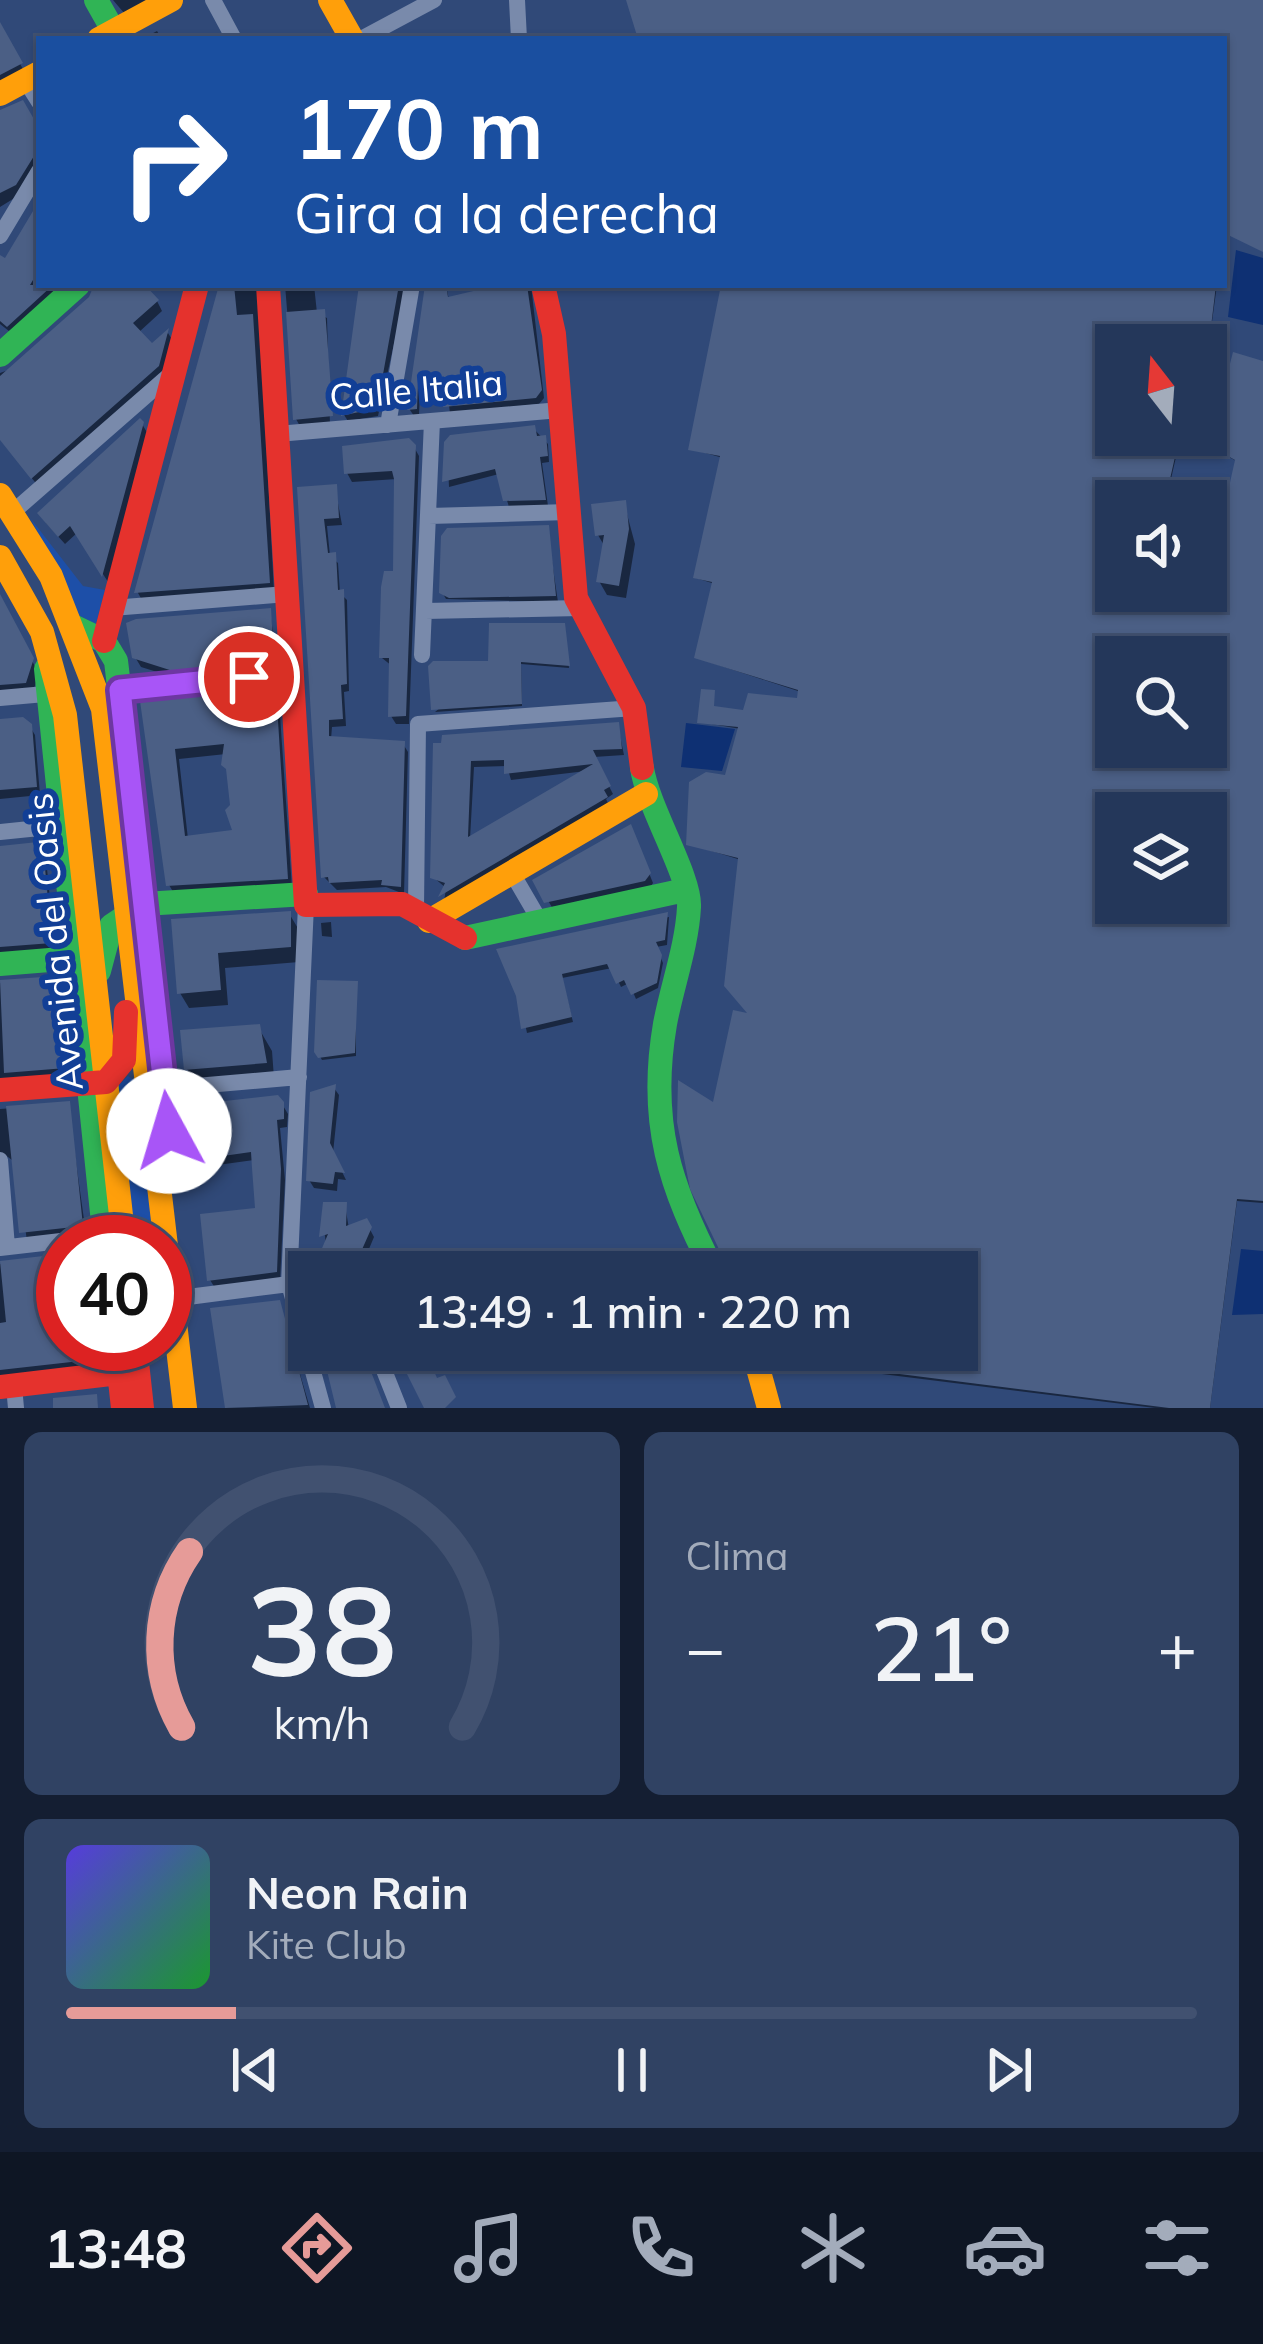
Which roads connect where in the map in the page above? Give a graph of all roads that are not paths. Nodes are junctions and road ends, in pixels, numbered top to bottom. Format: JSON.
{"nodes":[{"id":1,"x":96,"y":0,"type":"edge"},
{"id":2,"x":171,"y":0,"type":"edge"},
{"id":3,"x":213,"y":0,"type":"edge"},
{"id":4,"x":329,"y":0,"type":"edge"},
{"id":5,"x":434,"y":0,"type":"edge"},
{"id":6,"x":517,"y":0,"type":"edge"},
{"id":7,"x":110,"y":36,"type":"edge"},
{"id":8,"x":232,"y":36,"type":"edge"},
{"id":9,"x":354,"y":36,"type":"edge"},
{"id":10,"x":362,"y":36,"type":"edge"},
{"id":11,"x":520,"y":36,"type":"edge"},
{"id":12,"x":34,"y":85,"type":"edge"},
{"id":13,"x":0,"y":94,"type":"edge"},
{"id":14,"x":36,"y":176,"type":"edge"},
{"id":15,"x":0,"y":236,"type":"edge"},
{"id":16,"x":75,"y":288,"type":"edge"},
{"id":17,"x":196,"y":288,"type":"edge"},
{"id":18,"x":268,"y":288,"type":"edge"},
{"id":19,"x":411,"y":288,"type":"edge"},
{"id":20,"x":543,"y":288,"type":"edge"},
{"id":21,"x":0,"y":355,"type":"edge"},
{"id":22,"x":174,"y":372,"type":"junction"},
{"id":23,"x":560,"y":410,"type":"junction"},
{"id":24,"x":432,"y":421,"type":"junction"},
{"id":25,"x":388,"y":424,"type":"junction"},
{"id":26,"x":277,"y":434,"type":"junction"},
{"id":27,"x":6,"y":504,"type":"edge"},
{"id":28,"x":568,"y":512,"type":"junction"},
{"id":29,"x":429,"y":516,"type":"junction"},
{"id":30,"x":0,"y":557,"type":"edge"},
{"id":31,"x":287,"y":594,"type":"junction"},
{"id":32,"x":112,"y":608,"type":"junction"},
{"id":33,"x":581,"y":608,"type":"junction"},
{"id":34,"x":425,"y":611,"type":"junction"},
{"id":35,"x":75,"y":627,"type":"junction"},
{"id":36,"x":47,"y":637,"type":"junction"},
{"id":37,"x":104,"y":641,"type":"junction"},
{"id":38,"x":422,"y":655,"type":"dead end"},
{"id":39,"x":292,"y":673,"type":"junction"},
{"id":40,"x":45,"y":694,"type":"junction"},
{"id":41,"x":0,"y":698,"type":"edge"},
{"id":42,"x":111,"y":700,"type":"junction"},
{"id":43,"x":634,"y":708,"type":"junction"},
{"id":44,"x":646,"y":794,"type":"junction"},
{"id":45,"x":59,"y":826,"type":"junction"},
{"id":46,"x":0,"y":832,"type":"edge"},
{"id":47,"x":512,"y":873,"type":"junction"},
{"id":48,"x":687,"y":896,"type":"junction"},
{"id":49,"x":306,"y":900,"type":"junction"},
{"id":50,"x":137,"y":907,"type":"junction"},
{"id":51,"x":422,"y":915,"type":"junction"},
{"id":52,"x":540,"y":921,"type":"junction"},
{"id":53,"x":74,"y":958,"type":"junction"},
{"id":54,"x":0,"y":964,"type":"edge"},
{"id":55,"x":137,"y":970,"type":"junction"},
{"id":56,"x":95,"y":986,"type":"junction"},
{"id":57,"x":298,"y":1077,"type":"junction"},
{"id":58,"x":97,"y":1083,"type":"junction"},
{"id":59,"x":0,"y":1090,"type":"edge"},
{"id":60,"x":157,"y":1090,"type":"junction"},
{"id":61,"x":0,"y":1160,"type":"edge"},
{"id":62,"x":109,"y":1215,"type":"edge"},
{"id":63,"x":176,"y":1215,"type":"edge"},
{"id":64,"x":36,"y":1245,"type":"edge"},
{"id":65,"x":4,"y":1247,"type":"edge"},
{"id":66,"x":290,"y":1251,"type":"edge"},
{"id":67,"x":702,"y":1251,"type":"edge"},
{"id":68,"x":288,"y":1284,"type":"edge"},
{"id":69,"x":192,"y":1296,"type":"edge"},
{"id":70,"x":192,"y":1334,"type":"edge"},
{"id":71,"x":138,"y":1371,"type":"edge"},
{"id":72,"x":313,"y":1371,"type":"edge"},
{"id":73,"x":384,"y":1371,"type":"edge"},
{"id":74,"x":759,"y":1371,"type":"edge"},
{"id":75,"x":119,"y":1373,"type":"joint"},
{"id":76,"x":10,"y":1394,"type":"edge"},
{"id":77,"x":123,"y":1408,"type":"edge"},
{"id":78,"x":142,"y":1408,"type":"edge"},
{"id":79,"x":184,"y":1408,"type":"edge"},
{"id":80,"x":200,"y":1408,"type":"edge"},
{"id":81,"x":323,"y":1408,"type":"edge"},
{"id":82,"x":399,"y":1408,"type":"edge"},
{"id":83,"x":770,"y":1408,"type":"edge"}],
"edges":[{"from":1,"to":7,"type":"street"},
{"from":2,"to":7,"type":"street"},
{"from":3,"to":8,"type":"street"},
{"from":4,"to":9,"type":"street"},
{"from":5,"to":10,"type":"street"},
{"from":6,"to":11,"type":"street"},
{"from":12,"to":13,"type":"street"},
{"from":14,"to":15,"type":"street"},
{"from":16,"to":21,"type":"street"},
{"from":17,"to":22,"type":"street"},
{"from":18,"to":26,"type":"street"},
{"from":19,"to":25,"type":"street"},
{"from":20,"to":23,"type":"street"},
{"from":22,"to":27,"type":"street"},
{"from":22,"to":32,"type":"street"},
{"from":23,"to":24,"type":"street","name":"Calle Italia"},
{"from":23,"to":28,"type":"street"},
{"from":24,"to":25,"type":"street","name":"Calle Italia"},
{"from":24,"to":29,"type":"street"},
{"from":25,"to":26,"type":"street","name":"Calle Italia"},
{"from":26,"to":31,"type":"street"},
{"from":27,"to":35,"type":"street","name":"Avenida del Oasis"},
{"from":28,"to":29,"type":"street"},
{"from":28,"to":33,"type":"street"},
{"from":29,"to":34,"type":"street"},
{"from":30,"to":36,"type":"street","name":"Avenida del Oasis"},
{"from":31,"to":32,"type":"street"},
{"from":31,"to":39,"type":"street"},
{"from":32,"to":37,"type":"street"},
{"from":33,"to":34,"type":"street"},
{"from":33,"to":43,"type":"street"},
{"from":34,"to":38,"type":"street"},
{"from":35,"to":37,"type":"street"},
{"from":35,"to":42,"type":"street","name":"Avenida del Oasis"},
{"from":36,"to":40,"type":"street","name":"Avenida del Oasis"},
{"from":36,"to":56,"type":"street","name":"Avenida del Oasis"},
{"from":37,"to":42,"type":"street"},
{"from":39,"to":42,"type":"street"},
{"from":39,"to":49,"type":"street"},
{"from":40,"to":41,"type":"street"},
{"from":40,"to":45,"type":"street","name":"Avenida del Oasis"},
{"from":42,"to":50,"type":"street","name":"Avenida del Oasis"},
{"from":43,"to":44,"type":"street"},
{"from":43,"to":51,"type":"street"},
{"from":44,"to":47,"type":"street"},
{"from":44,"to":48,"type":"street"},
{"from":45,"to":46,"type":"street"},
{"from":45,"to":53,"type":"street","name":"Avenida del Oasis"},
{"from":47,"to":51,"type":"street"},
{"from":47,"to":52,"type":"street"},
{"from":48,"to":52,"type":"street"},
{"from":48,"to":67,"type":"street"},
{"from":49,"to":50,"type":"street"},
{"from":49,"to":51,"type":"street"},
{"from":49,"to":57,"type":"street"},
{"from":50,"to":55,"type":"street","name":"Avenida del Oasis"},
{"from":50,"to":56,"type":"street"},
{"from":50,"to":60,"type":"street","name":"Avenida del Oasis"},
{"from":51,"to":52,"type":"street"},
{"from":53,"to":54,"type":"street"},
{"from":53,"to":58,"type":"street","name":"Avenida del Oasis"},
{"from":55,"to":58,"type":"street"},
{"from":55,"to":60,"type":"street","name":"Avenida del Oasis"},
{"from":56,"to":58,"type":"street","name":"Avenida del Oasis"},
{"from":57,"to":60,"type":"street"},
{"from":57,"to":66,"type":"street"},
{"from":58,"to":59,"type":"street"},
{"from":58,"to":62,"type":"street","name":"Avenida del Oasis"},
{"from":60,"to":63,"type":"street","name":"Avenida del Oasis"},
{"from":60,"to":79,"type":"street","name":"Avenida del Oasis"},
{"from":61,"to":65,"type":"street"},
{"from":64,"to":65,"type":"street"},
{"from":68,"to":69,"type":"street"},
{"from":70,"to":80,"type":"street","name":"Avenida del Oasis"},
{"from":71,"to":78,"type":"street"},
{"from":72,"to":81,"type":"street"},
{"from":73,"to":82,"type":"street"},
{"from":74,"to":83,"type":"street"},
{"from":75,"to":76,"type":"street"},
{"from":75,"to":77,"type":"street"}]}
